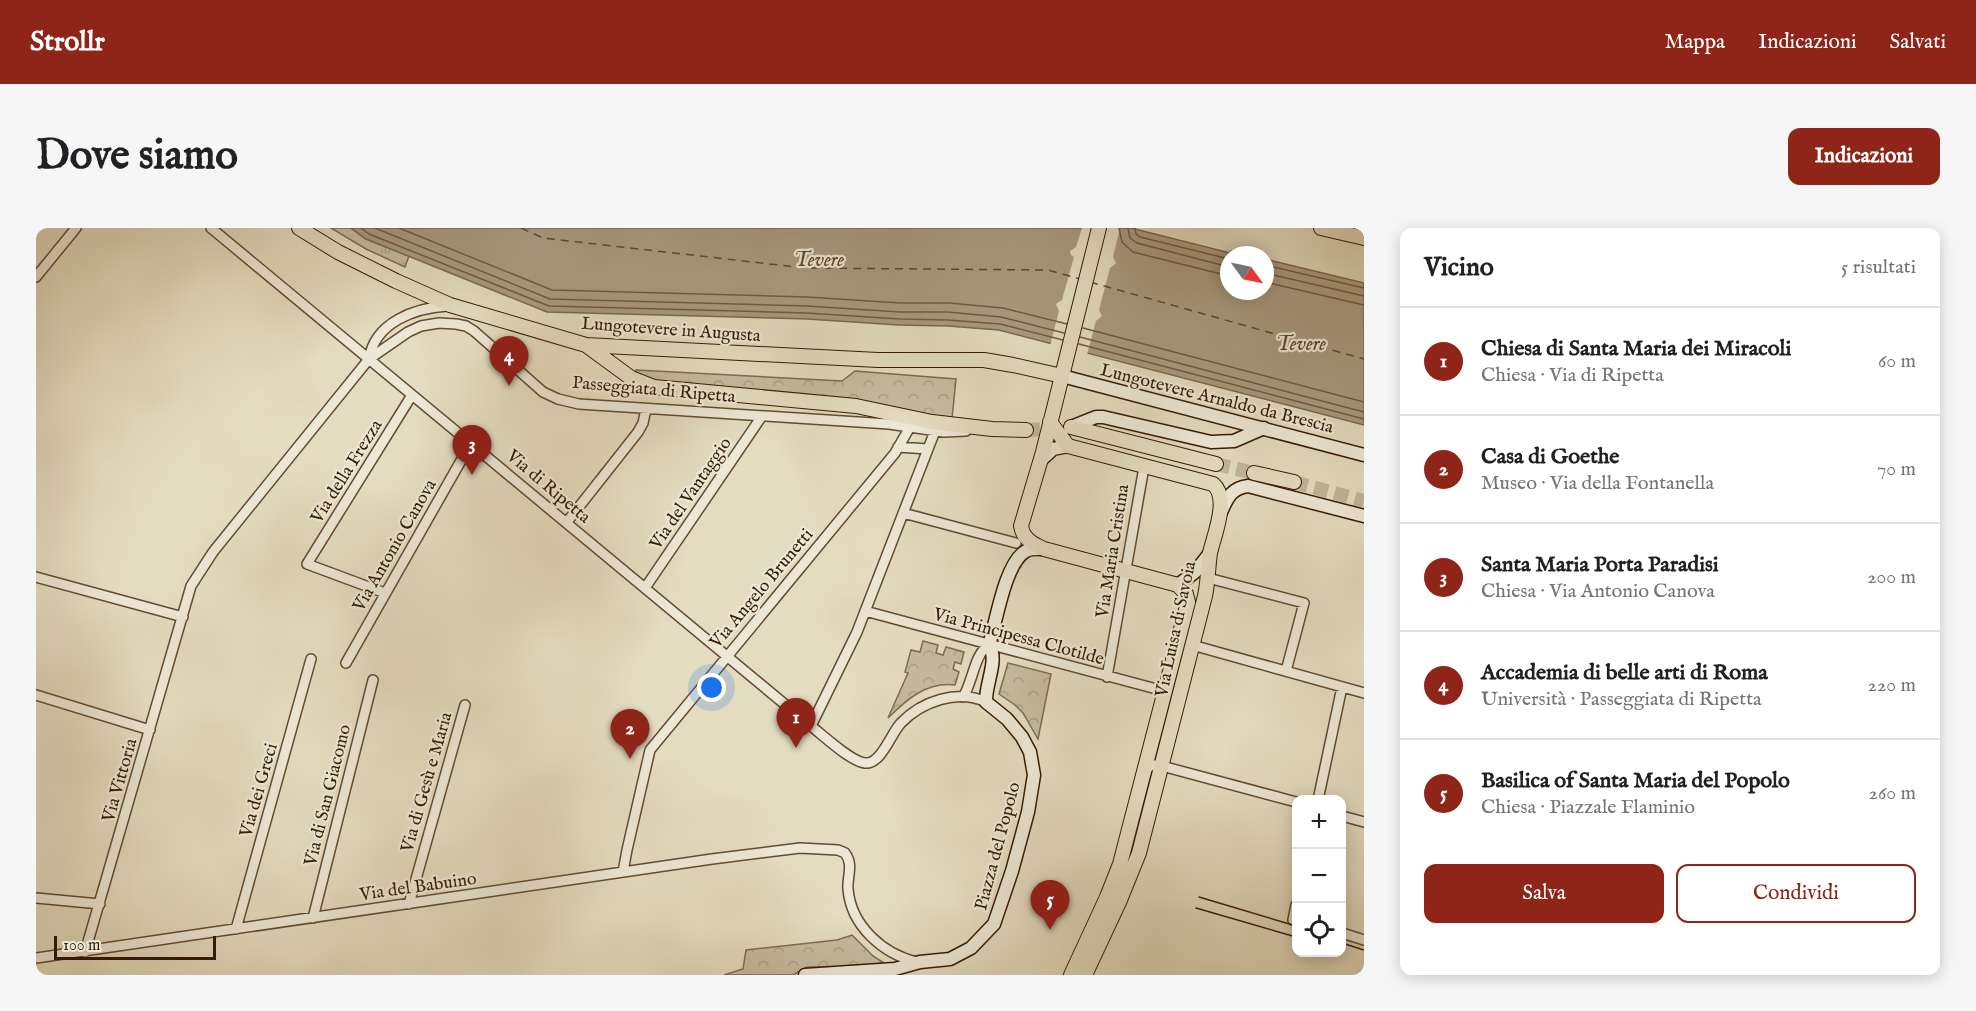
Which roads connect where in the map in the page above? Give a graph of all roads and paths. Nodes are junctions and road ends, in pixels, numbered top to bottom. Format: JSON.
{"nodes":[{"id":1,"x":75,"y":228,"type":"edge"},
{"id":2,"x":212,"y":228,"type":"edge"},
{"id":3,"x":299,"y":228,"type":"edge"},
{"id":4,"x":1099,"y":228,"type":"edge"},
{"id":5,"x":1321,"y":228,"type":"edge"},
{"id":6,"x":1364,"y":238,"type":"edge"},
{"id":7,"x":36,"y":277,"type":"edge"},
{"id":8,"x":450,"y":305,"type":"junction"},
{"id":9,"x":586,"y":345,"type":"junction"},
{"id":10,"x":369,"y":359,"type":"junction"},
{"id":11,"x":1063,"y":370,"type":"junction"},
{"id":12,"x":412,"y":395,"type":"junction"},
{"id":13,"x":646,"y":409,"type":"junction"},
{"id":14,"x":762,"y":416,"type":"junction"},
{"id":15,"x":1050,"y":422,"type":"junction"},
{"id":16,"x":910,"y":427,"type":"junction"},
{"id":17,"x":1071,"y":427,"type":"joint"},
{"id":18,"x":1264,"y":428,"type":"junction"},
{"id":19,"x":992,"y":429,"type":"junction"},
{"id":20,"x":1026,"y":430,"type":"tunnel mouth"},
{"id":21,"x":935,"y":431,"type":"junction"},
{"id":22,"x":471,"y":443,"type":"junction"},
{"id":23,"x":1068,"y":446,"type":"junction"},
{"id":24,"x":898,"y":447,"type":"junction"},
{"id":25,"x":928,"y":449,"type":"junction"},
{"id":26,"x":1364,"y":455,"type":"edge"},
{"id":27,"x":1040,"y":461,"type":"junction"},
{"id":28,"x":1216,"y":464,"type":"tunnel mouth"},
{"id":29,"x":1144,"y":467,"type":"junction"},
{"id":30,"x":1254,"y":473,"type":"tunnel mouth"},
{"id":31,"x":1294,"y":482,"type":"tunnel mouth"},
{"id":32,"x":903,"y":513,"type":"junction"},
{"id":33,"x":1220,"y":513,"type":"junction"},
{"id":34,"x":1364,"y":516,"type":"edge"},
{"id":35,"x":567,"y":522,"type":"junction"},
{"id":36,"x":1021,"y":525,"type":"junction"},
{"id":37,"x":1016,"y":543,"type":"junction"},
{"id":38,"x":1044,"y":549,"type":"junction"},
{"id":39,"x":1210,"y":553,"type":"junction"},
{"id":40,"x":1126,"y":571,"type":"junction"},
{"id":41,"x":1009,"y":574,"type":"junction"},
{"id":42,"x":36,"y":577,"type":"edge"},
{"id":43,"x":1208,"y":578,"type":"junction"},
{"id":44,"x":1178,"y":585,"type":"junction"},
{"id":45,"x":645,"y":588,"type":"junction"},
{"id":46,"x":385,"y":593,"type":"junction"},
{"id":47,"x":865,"y":611,"type":"junction"},
{"id":48,"x":183,"y":617,"type":"junction"},
{"id":49,"x":989,"y":645,"type":"junction"},
{"id":50,"x":1192,"y":645,"type":"junction"},
{"id":51,"x":728,"y":655,"type":"junction"},
{"id":52,"x":311,"y":659,"type":"dead end"},
{"id":53,"x":346,"y":663,"type":"dead end"},
{"id":54,"x":1286,"y":671,"type":"junction"},
{"id":55,"x":1107,"y":677,"type":"junction"},
{"id":56,"x":373,"y":680,"type":"dead end"},
{"id":57,"x":1342,"y":687,"type":"junction"},
{"id":58,"x":1164,"y":691,"type":"junction"},
{"id":59,"x":1364,"y":693,"type":"edge"},
{"id":60,"x":36,"y":695,"type":"edge"},
{"id":61,"x":963,"y":696,"type":"junction"},
{"id":62,"x":986,"y":702,"type":"junction"},
{"id":63,"x":465,"y":705,"type":"dead end"},
{"id":64,"x":811,"y":726,"type":"junction"},
{"id":65,"x":150,"y":730,"type":"junction"},
{"id":66,"x":837,"y":746,"type":"joint"},
{"id":67,"x":1162,"y":766,"type":"junction"},
{"id":68,"x":1144,"y":771,"type":"junction"},
{"id":69,"x":1319,"y":795,"type":"edge"},
{"id":70,"x":1292,"y":801,"type":"edge"},
{"id":71,"x":1346,"y":817,"type":"edge"},
{"id":72,"x":1364,"y":822,"type":"edge"},
{"id":73,"x":804,"y":848,"type":"joint"},
{"id":74,"x":623,"y":872,"type":"junction"},
{"id":75,"x":36,"y":898,"type":"edge"},
{"id":76,"x":100,"y":904,"type":"junction"},
{"id":77,"x":409,"y":904,"type":"junction"},
{"id":78,"x":313,"y":918,"type":"junction"},
{"id":79,"x":236,"y":929,"type":"junction"},
{"id":80,"x":1346,"y":934,"type":"edge"},
{"id":81,"x":1363,"y":937,"type":"edge"},
{"id":82,"x":85,"y":952,"type":"junction"},
{"id":83,"x":36,"y":958,"type":"edge"},
{"id":84,"x":920,"y":962,"type":"junction"},
{"id":85,"x":805,"y":975,"type":"edge"},
{"id":86,"x":1071,"y":975,"type":"edge"},
{"id":87,"x":1085,"y":975,"type":"edge"}],
"edges":[{"from":1,"to":7,"type":"street"},
{"from":2,"to":10,"type":"street","name":"Via di Ripetta"},
{"from":3,"to":8,"type":"main road","name":"Lungotevere in Augusta"},
{"from":4,"to":11,"type":"main road"},
{"from":5,"to":6,"type":"main road"},
{"from":8,"to":9,"type":"main road","name":"Lungotevere in Augusta"},
{"from":8,"to":10,"type":"street"},
{"from":9,"to":11,"type":"main road","name":"Lungotevere in Augusta"},
{"from":9,"to":19,"type":"main road","name":"Passeggiata di Ripetta"},
{"from":10,"to":12,"type":"street","name":"Via di Ripetta"},
{"from":10,"to":13,"type":"street","name":"Passeggiata di Ripetta"},
{"from":10,"to":48,"type":"street","name":"Via Vittoria"},
{"from":11,"to":15,"type":"main road"},
{"from":11,"to":18,"type":"street","name":"Lungotevere Arnaldo da Brescia"},
{"from":12,"to":22,"type":"street","name":"Via di Ripetta"},
{"from":12,"to":46,"type":"street","name":"Via della Frezza"},
{"from":13,"to":14,"type":"street","name":"Passeggiata di Ripetta"},
{"from":13,"to":35,"type":"street"},
{"from":14,"to":16,"type":"street","name":"Passeggiata di Ripetta"},
{"from":14,"to":45,"type":"street","name":"Via del Vantaggio"},
{"from":15,"to":23,"type":"main road"},
{"from":15,"to":27,"type":"main road"},
{"from":16,"to":21,"type":"street","name":"Passeggiata di Ripetta"},
{"from":16,"to":24,"type":"street","name":"Via Angelo Brunetti"},
{"from":17,"to":18,"type":"street"},
{"from":17,"to":28,"type":"main road"},
{"from":18,"to":26,"type":"street","name":"Lungotevere Arnaldo da Brescia"},
{"from":19,"to":20,"type":"main road"},
{"from":19,"to":21,"type":"street","name":"Passeggiata di Ripetta"},
{"from":21,"to":25,"type":"street"},
{"from":22,"to":35,"type":"street","name":"Via di Ripetta"},
{"from":22,"to":46,"type":"street","name":"Via Antonio Canova"},
{"from":23,"to":27,"type":"street"},
{"from":23,"to":29,"type":"main road"},
{"from":24,"to":25,"type":"street"},
{"from":24,"to":51,"type":"street","name":"Via Angelo Brunetti"},
{"from":25,"to":32,"type":"street"},
{"from":27,"to":36,"type":"main road"},
{"from":29,"to":33,"type":"main road"},
{"from":29,"to":40,"type":"street","name":"Via Maria Cristina"},
{"from":30,"to":31,"type":"main road"},
{"from":32,"to":37,"type":"street"},
{"from":32,"to":47,"type":"street"},
{"from":33,"to":34,"type":"street"},
{"from":33,"to":39,"type":"main road","name":"Via Luisa di Savoia"},
{"from":35,"to":45,"type":"street","name":"Via di Ripetta"},
{"from":36,"to":37,"type":"street"},
{"from":36,"to":38,"type":"main road"},
{"from":37,"to":41,"type":"street"},
{"from":38,"to":40,"type":"main road"},
{"from":38,"to":41,"type":"street"},
{"from":39,"to":43,"type":"main road","name":"Via Luisa di Savoia"},
{"from":39,"to":44,"type":"street"},
{"from":40,"to":44,"type":"main road"},
{"from":40,"to":55,"type":"street","name":"Via Maria Cristina"},
{"from":41,"to":49,"type":"street"},
{"from":42,"to":48,"type":"street"},
{"from":43,"to":50,"type":"main road","name":"Via Luisa di Savoia"},
{"from":43,"to":54,"type":"street"},
{"from":44,"to":58,"type":"main road","name":"Via Luisa di Savoia"},
{"from":45,"to":51,"type":"street","name":"Via di Ripetta"},
{"from":46,"to":53,"type":"street","name":"Via Antonio Canova"},
{"from":47,"to":49,"type":"street","name":"Via Principessa Clotilde"},
{"from":47,"to":64,"type":"street"},
{"from":48,"to":65,"type":"street","name":"Via Vittoria"},
{"from":49,"to":55,"type":"street","name":"Via Principessa Clotilde"},
{"from":49,"to":61,"type":"street"},
{"from":49,"to":62,"type":"street"},
{"from":50,"to":54,"type":"street"},
{"from":50,"to":67,"type":"main road","name":"Via Luisa di Savoia"},
{"from":51,"to":64,"type":"street","name":"Via di Ripetta"},
{"from":51,"to":74,"type":"street","name":"Via Angelo Brunetti"},
{"from":52,"to":79,"type":"street","name":"Via dei Greci"},
{"from":54,"to":57,"type":"street"},
{"from":55,"to":58,"type":"street","name":"Via Principessa Clotilde"},
{"from":56,"to":78,"type":"street","name":"Via di San Giacomo"},
{"from":57,"to":59,"type":"street"},
{"from":57,"to":69,"type":"street"},
{"from":58,"to":68,"type":"main road","name":"Via Luisa di Savoia"},
{"from":60,"to":65,"type":"street"},
{"from":61,"to":62,"type":"street","name":"Piazza del Popolo"},
{"from":61,"to":66,"type":"street","name":"Piazza del Popolo"},
{"from":62,"to":84,"type":"street","name":"Piazza del Popolo"},
{"from":63,"to":77,"type":"street","name":"Via di Gesù e Maria"},
{"from":64,"to":66,"type":"street","name":"Via di Ripetta"},
{"from":65,"to":76,"type":"street","name":"Via Vittoria"},
{"from":67,"to":68,"type":"street"},
{"from":67,"to":70,"type":"street"},
{"from":67,"to":87,"type":"main road","name":"Via Luisa di Savoia"},
{"from":68,"to":86,"type":"main road","name":"Via Luisa di Savoia"},
{"from":71,"to":72,"type":"street"},
{"from":73,"to":74,"type":"street","name":"Via del Babuino"},
{"from":73,"to":84,"type":"street","name":"Piazza del Popolo"},
{"from":74,"to":77,"type":"street","name":"Via del Babuino"},
{"from":75,"to":76,"type":"street"},
{"from":76,"to":82,"type":"street","name":"Via Vittoria"},
{"from":77,"to":78,"type":"street","name":"Via del Babuino"},
{"from":78,"to":79,"type":"street","name":"Via del Babuino"},
{"from":79,"to":82,"type":"street","name":"Via del Babuino"},
{"from":80,"to":81,"type":"street"},
{"from":82,"to":83,"type":"street","name":"Via del Babuino"},
{"from":84,"to":85,"type":"street"}]}
